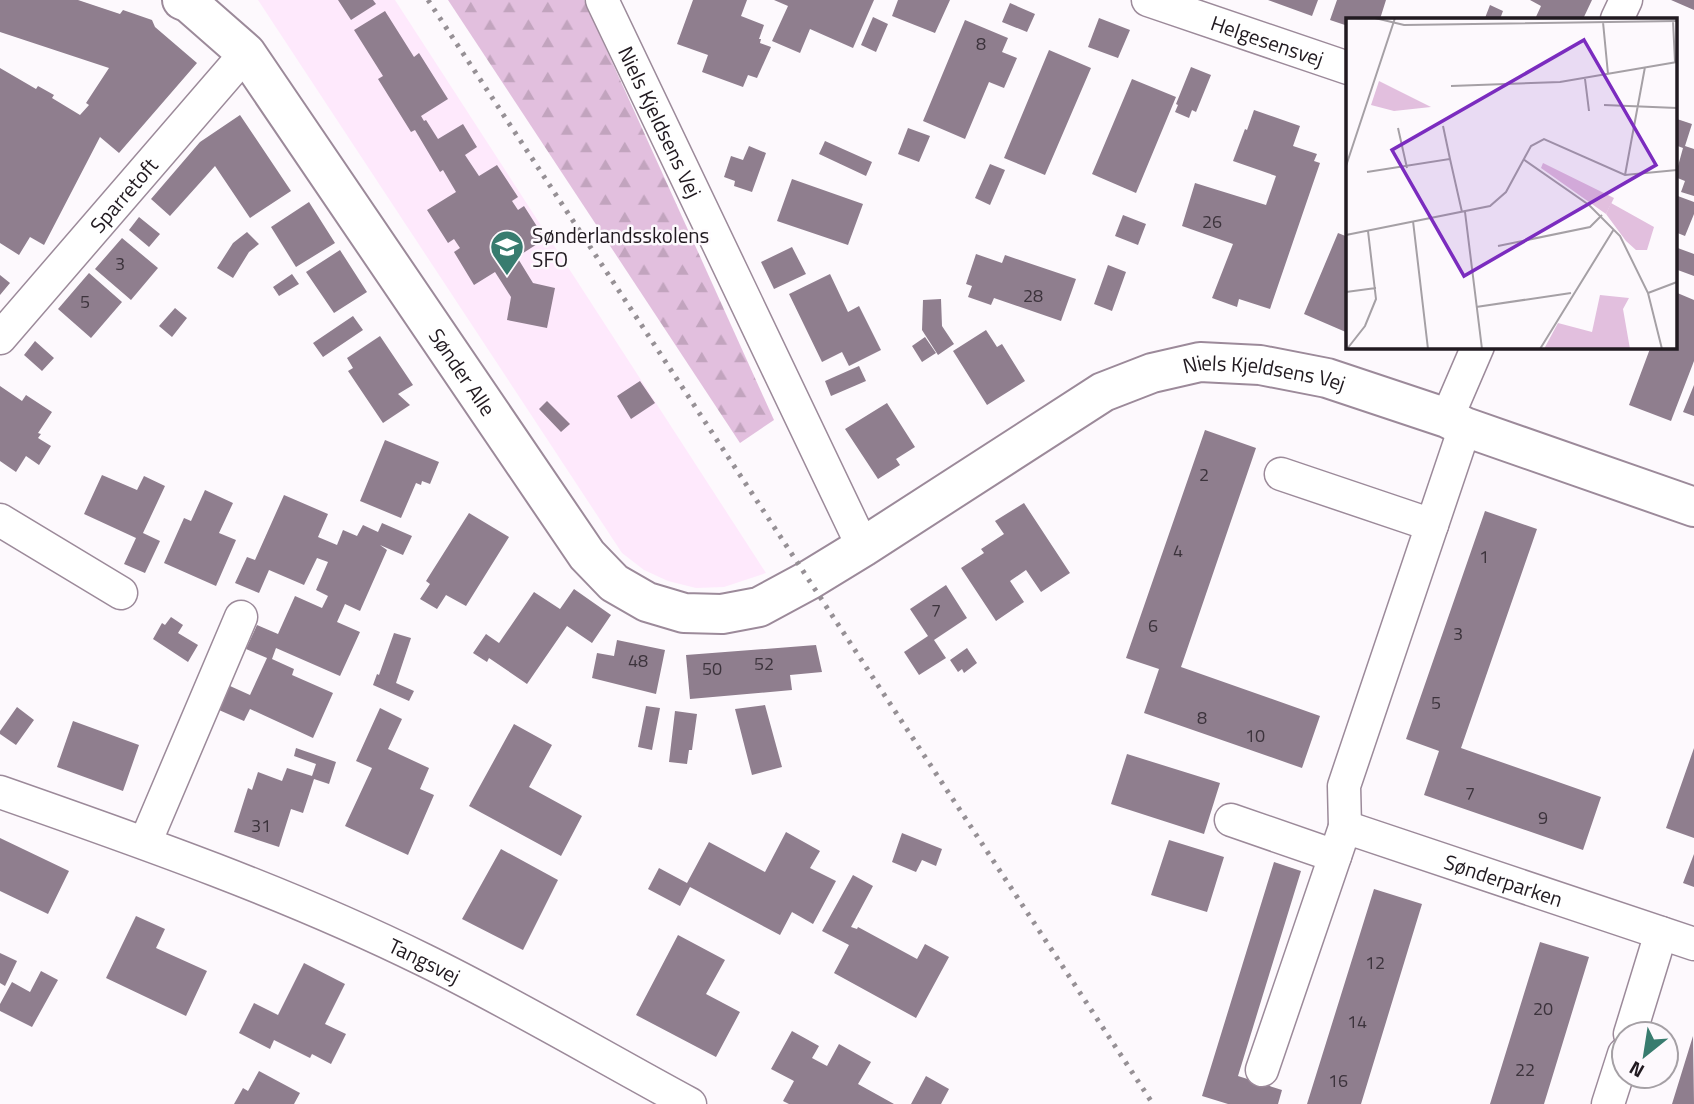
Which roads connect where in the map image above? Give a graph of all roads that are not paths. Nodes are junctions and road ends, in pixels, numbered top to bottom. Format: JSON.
{"nodes":[{"id":1,"x":182,"y":0,"type":"edge"},
{"id":2,"x":602,"y":0,"type":"edge"},
{"id":3,"x":1148,"y":0,"type":"edge"},
{"id":4,"x":1626,"y":0,"type":"edge"},
{"id":5,"x":1618,"y":18,"type":"edge"},
{"id":6,"x":246,"y":53,"type":"junction"},
{"id":7,"x":1346,"y":67,"type":"edge"},
{"id":8,"x":0,"y":338,"type":"edge"},
{"id":9,"x":1477,"y":348,"type":"edge"},
{"id":10,"x":1456,"y":422,"type":"junction"},
{"id":11,"x":1281,"y":474,"type":"dead end"},
{"id":12,"x":1694,"y":508,"type":"edge"},
{"id":13,"x":0,"y":520,"type":"edge"},
{"id":14,"x":1432,"y":525,"type":"junction"},
{"id":15,"x":863,"y":547,"type":"junction"},
{"id":16,"x":809,"y":580,"type":"joint"},
{"id":17,"x":121,"y":593,"type":"dead end"},
{"id":18,"x":241,"y":617,"type":"dead end"},
{"id":19,"x":0,"y":792,"type":"edge"},
{"id":20,"x":1231,"y":820,"type":"dead end"},
{"id":21,"x":1340,"y":841,"type":"junction"},
{"id":22,"x":145,"y":843,"type":"junction"},
{"id":23,"x":1661,"y":933,"type":"junction"},
{"id":24,"x":1694,"y":944,"type":"edge"},
{"id":25,"x":1634,"y":1020,"type":"edge"},
{"id":26,"x":1262,"y":1070,"type":"dead end"},
{"id":27,"x":690,"y":1104,"type":"edge"}],
"edges":[{"from":1,"to":6,"type":"street","name":"Sønder Alle"},
{"from":2,"to":15,"type":"street","name":"Niels Kjeldsens Vej"},
{"from":3,"to":7,"type":"street","name":"Helgesensvej"},
{"from":4,"to":5,"type":"street"},
{"from":6,"to":8,"type":"street","name":"Sparretoft"},
{"from":6,"to":16,"type":"street","name":"Sønder Alle"},
{"from":9,"to":10,"type":"street"},
{"from":10,"to":12,"type":"street","name":"Niels Kjeldsens Vej"},
{"from":10,"to":14,"type":"street"},
{"from":10,"to":15,"type":"street","name":"Niels Kjeldsens Vej"},
{"from":11,"to":14,"type":"street"},
{"from":13,"to":17,"type":"street"},
{"from":14,"to":21,"type":"street"},
{"from":15,"to":16,"type":"street","name":"Niels Kjeldsens Vej"},
{"from":18,"to":22,"type":"street"},
{"from":19,"to":22,"type":"street","name":"Tangsvej"},
{"from":20,"to":21,"type":"street","name":"Sønderparken"},
{"from":21,"to":23,"type":"street","name":"Sønderparken"},
{"from":21,"to":26,"type":"street"},
{"from":22,"to":27,"type":"street","name":"Tangsvej"},
{"from":23,"to":24,"type":"street","name":"Sønderparken"},
{"from":23,"to":25,"type":"street"}]}
